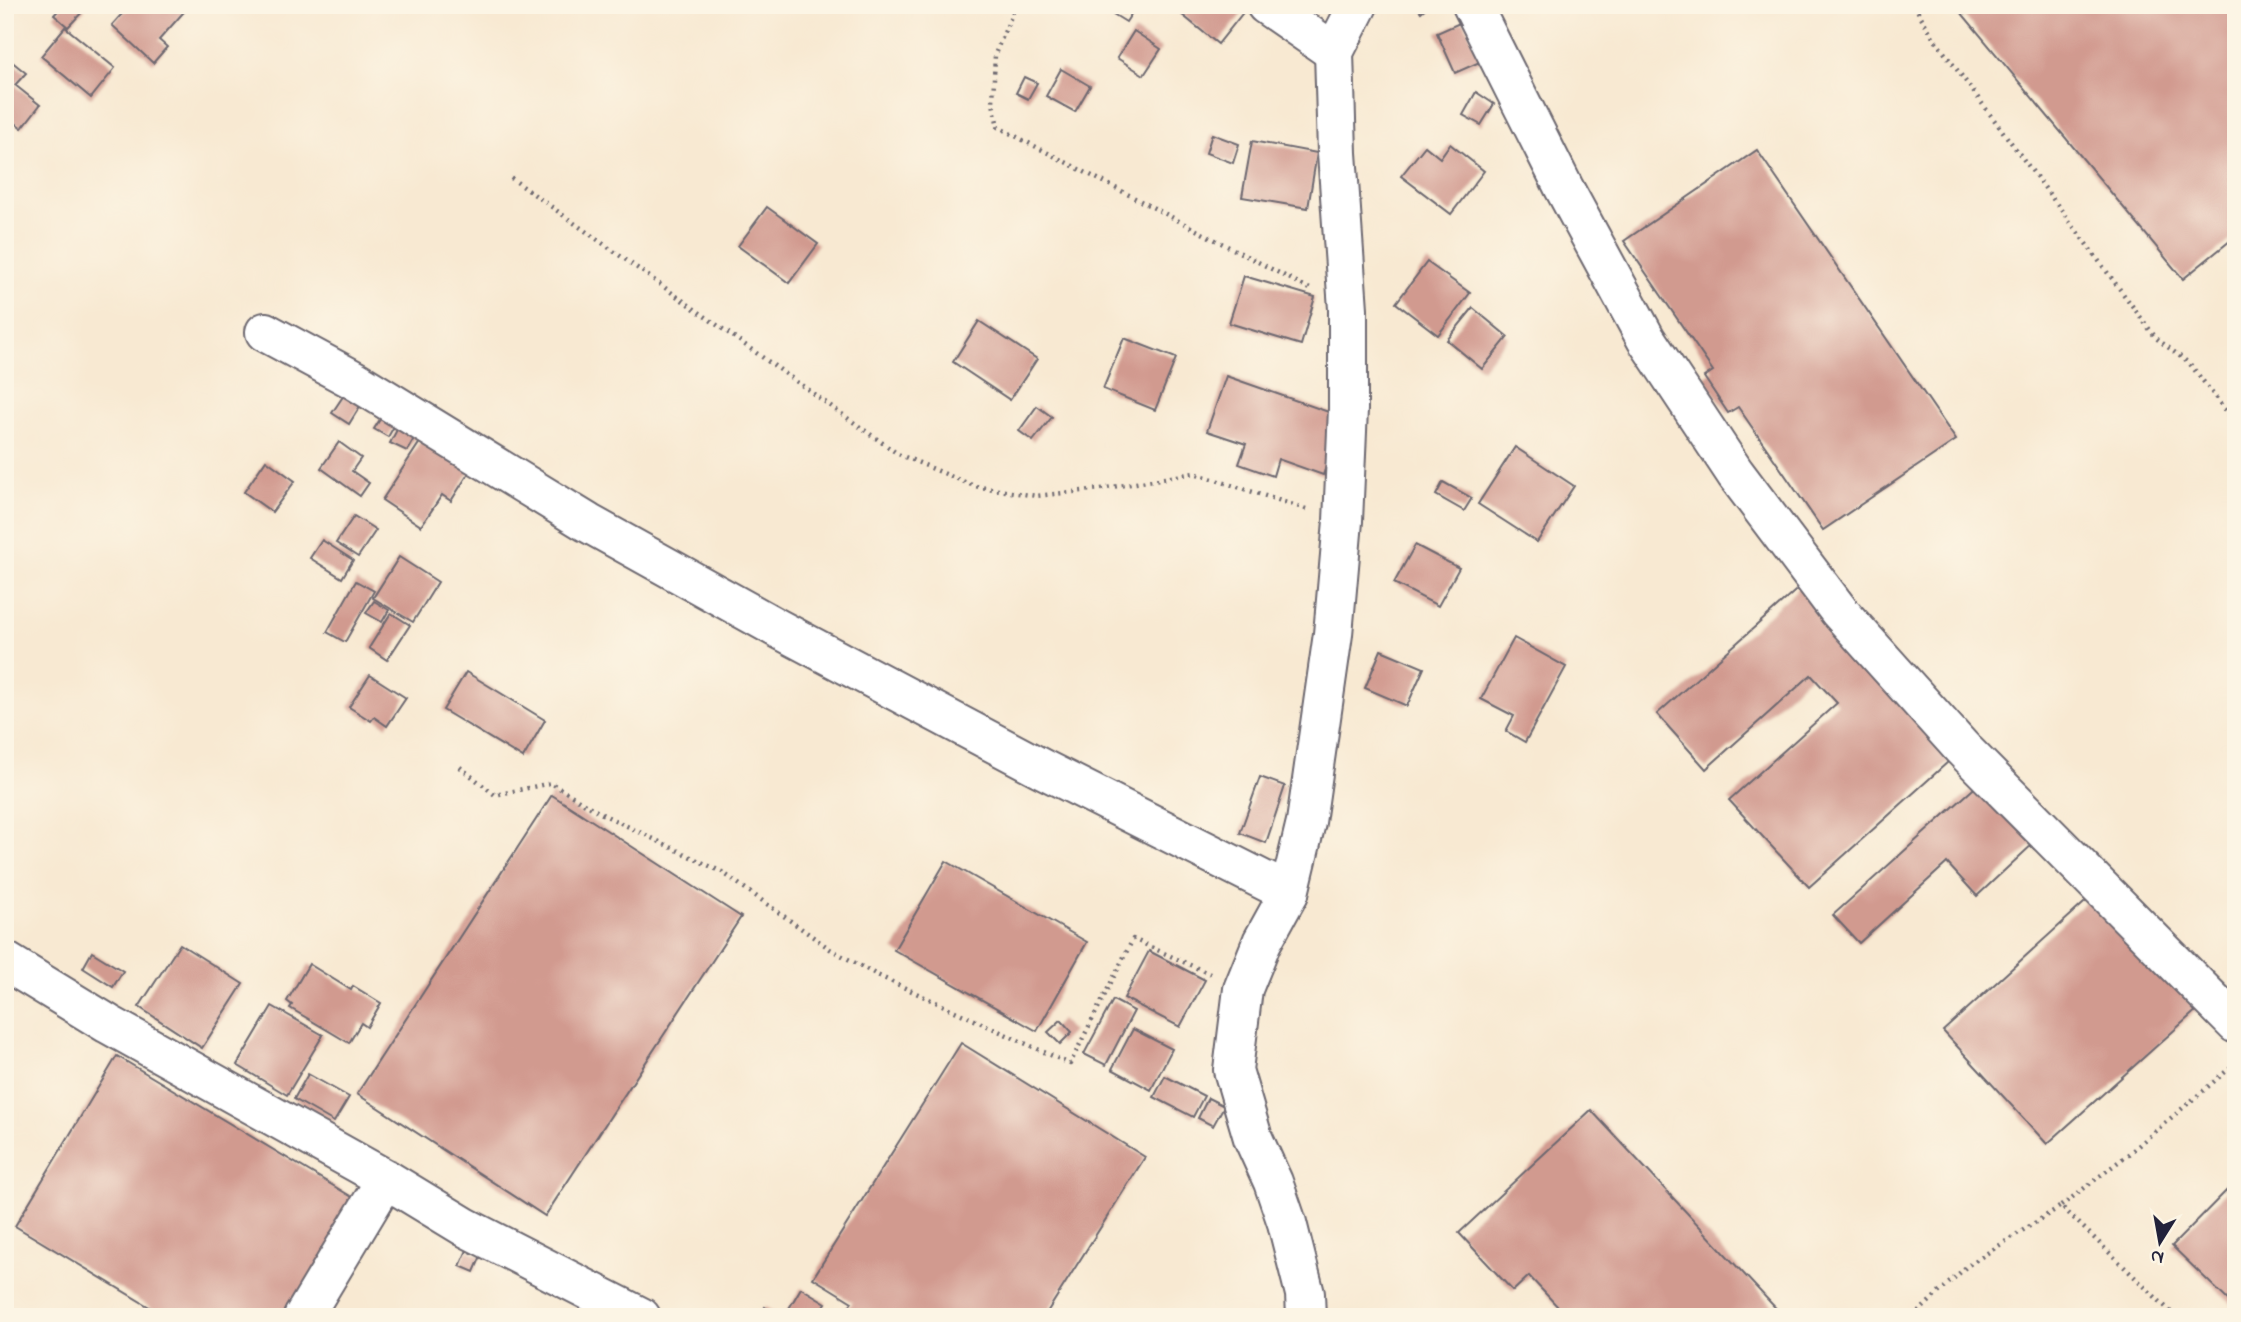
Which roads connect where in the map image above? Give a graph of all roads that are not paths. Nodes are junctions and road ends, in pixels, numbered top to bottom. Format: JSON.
{"nodes":[{"id":1,"x":1266,"y":5,"type":"edge"},
{"id":2,"x":1358,"y":5,"type":"edge"},
{"id":3,"x":1472,"y":5,"type":"edge"},
{"id":4,"x":1334,"y":52,"type":"junction"},
{"id":5,"x":265,"y":332,"type":"dead end"},
{"id":6,"x":1289,"y":893,"type":"junction"},
{"id":7,"x":5,"y":961,"type":"edge"},
{"id":8,"x":2236,"y":1024,"type":"edge"},
{"id":9,"x":386,"y":1179,"type":"junction"},
{"id":10,"x":303,"y":1317,"type":"edge"},
{"id":11,"x":641,"y":1317,"type":"edge"},
{"id":12,"x":1306,"y":1317,"type":"edge"}],
"edges":[{"from":1,"to":4,"type":"street"},
{"from":2,"to":4,"type":"street"},
{"from":3,"to":8,"type":"street"},
{"from":4,"to":6,"type":"street"},
{"from":5,"to":6,"type":"street"},
{"from":6,"to":12,"type":"street"},
{"from":7,"to":9,"type":"street"},
{"from":9,"to":10,"type":"street"},
{"from":9,"to":11,"type":"street"}]}
